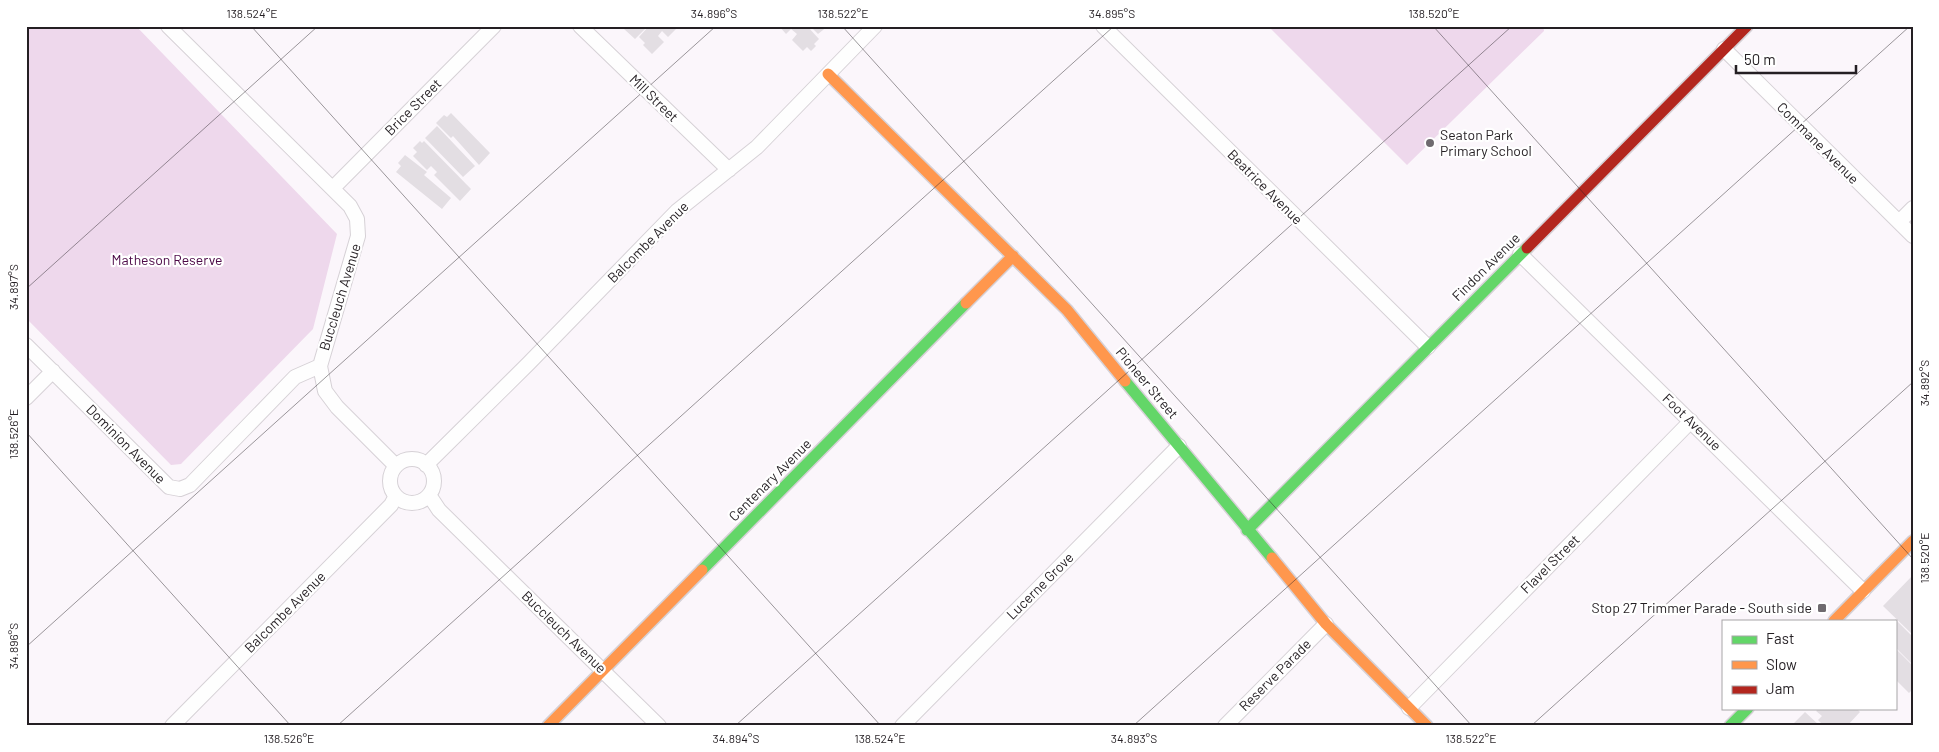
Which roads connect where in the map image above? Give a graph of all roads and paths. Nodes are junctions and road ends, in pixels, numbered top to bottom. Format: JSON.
{"nodes":[{"id":1,"x":494,"y":26,"type":"edge"},
{"id":2,"x":580,"y":26,"type":"edge"},
{"id":3,"x":875,"y":26,"type":"edge"},
{"id":4,"x":1103,"y":26,"type":"edge"},
{"id":5,"x":1746,"y":26,"type":"edge"},
{"id":6,"x":175,"y":29,"type":"edge"},
{"id":7,"x":1724,"y":49,"type":"junction"},
{"id":8,"x":828,"y":74,"type":"junction"},
{"id":9,"x":729,"y":170,"type":"junction"},
{"id":10,"x":334,"y":188,"type":"junction"},
{"id":11,"x":1913,"y":208,"type":"edge"},
{"id":12,"x":1898,"y":222,"type":"junction"},
{"id":13,"x":1913,"y":236,"type":"edge"},
{"id":14,"x":1520,"y":254,"type":"junction"},
{"id":15,"x":1013,"y":256,"type":"junction"},
{"id":16,"x":26,"y":345,"type":"edge"},
{"id":17,"x":1428,"y":347,"type":"junction"},
{"id":18,"x":320,"y":366,"type":"junction"},
{"id":19,"x":53,"y":371,"type":"junction"},
{"id":20,"x":26,"y":398,"type":"edge"},
{"id":21,"x":1691,"y":421,"type":"junction"},
{"id":22,"x":1179,"y":446,"type":"junction"},
{"id":23,"x":426,"y":465,"type":"junction"},
{"id":24,"x":396,"y":466,"type":"junction"},
{"id":25,"x":429,"y":495,"type":"junction"},
{"id":26,"x":396,"y":496,"type":"junction"},
{"id":27,"x":1247,"y":530,"type":"junction"},
{"id":28,"x":1913,"y":541,"type":"edge"},
{"id":29,"x":1863,"y":592,"type":"junction"},
{"id":30,"x":1835,"y":620,"type":"edge"},
{"id":31,"x":1326,"y":624,"type":"junction"},
{"id":32,"x":603,"y":670,"type":"junction"},
{"id":33,"x":1409,"y":708,"type":"junction"},
{"id":34,"x":1746,"y":710,"type":"edge"},
{"id":35,"x":172,"y":726,"type":"edge"},
{"id":36,"x":548,"y":726,"type":"edge"},
{"id":37,"x":659,"y":726,"type":"edge"},
{"id":38,"x":902,"y":726,"type":"edge"},
{"id":39,"x":1225,"y":726,"type":"edge"},
{"id":40,"x":1427,"y":726,"type":"edge"},
{"id":41,"x":1730,"y":726,"type":"edge"}],
"edges":[{"from":1,"to":10,"type":"street","name":"Brice Street"},
{"from":2,"to":9,"type":"street","name":"Mill Street"},
{"from":3,"to":8,"type":"street","name":"Balcombe Avenue"},
{"from":4,"to":17,"type":"street","name":"Beatrice Avenue"},
{"from":5,"to":7,"type":"street","name":"Findon Avenue"},
{"from":6,"to":10,"type":"street","name":"Buccleuch Avenue"},
{"from":7,"to":12,"type":"street","name":"Commane Avenue"},
{"from":7,"to":14,"type":"street","name":"Findon Avenue"},
{"from":8,"to":9,"type":"street","name":"Balcombe Avenue"},
{"from":8,"to":15,"type":"street","name":"Pioneer Street"},
{"from":9,"to":23,"type":"street","name":"Balcombe Avenue"},
{"from":10,"to":18,"type":"street","name":"Buccleuch Avenue"},
{"from":11,"to":12,"type":"street"},
{"from":12,"to":13,"type":"street","name":"Commane Avenue"},
{"from":14,"to":17,"type":"street","name":"Findon Avenue"},
{"from":14,"to":21,"type":"street","name":"Foot Avenue"},
{"from":15,"to":22,"type":"street","name":"Pioneer Street"},
{"from":15,"to":32,"type":"street","name":"Centenary Avenue"},
{"from":16,"to":19,"type":"street","name":"Dominion Avenue"},
{"from":17,"to":27,"type":"street","name":"Findon Avenue"},
{"from":18,"to":19,"type":"street","name":"Dominion Avenue"},
{"from":18,"to":24,"type":"street","name":"Buccleuch Avenue"},
{"from":19,"to":20,"type":"street"},
{"from":21,"to":29,"type":"street","name":"Foot Avenue"},
{"from":21,"to":33,"type":"street","name":"Flavel Street"},
{"from":22,"to":27,"type":"street","name":"Pioneer Street"},
{"from":22,"to":38,"type":"street","name":"Lucerne Grove"},
{"from":23,"to":24,"type":"street"},
{"from":23,"to":25,"type":"street"},
{"from":24,"to":26,"type":"street"},
{"from":25,"to":26,"type":"street"},
{"from":25,"to":32,"type":"street","name":"Buccleuch Avenue"},
{"from":26,"to":35,"type":"street","name":"Balcombe Avenue"},
{"from":27,"to":31,"type":"street","name":"Pioneer Street"},
{"from":28,"to":29,"type":"street"},
{"from":29,"to":30,"type":"street"},
{"from":31,"to":33,"type":"street","name":"Pioneer Street"},
{"from":31,"to":39,"type":"street","name":"Reserve Parade"},
{"from":32,"to":36,"type":"street","name":"Centenary Avenue"},
{"from":32,"to":37,"type":"street","name":"Buccleuch Avenue"},
{"from":33,"to":40,"type":"street","name":"Pioneer Street"},
{"from":34,"to":41,"type":"street"}]}
